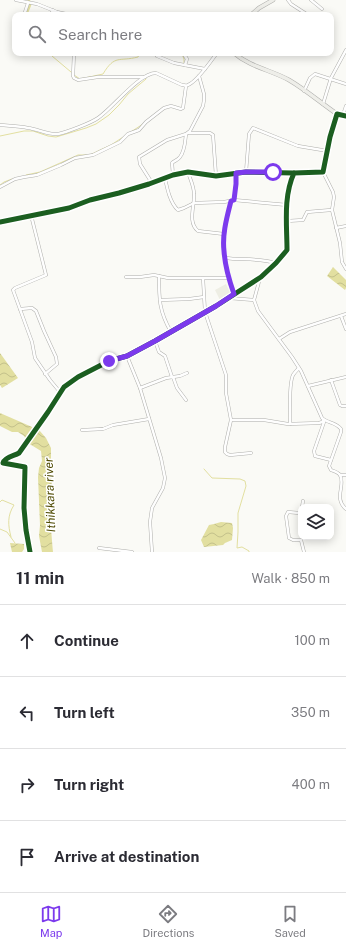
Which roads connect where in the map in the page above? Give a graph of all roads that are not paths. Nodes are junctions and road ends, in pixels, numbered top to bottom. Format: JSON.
{"nodes":[{"id":1,"x":16,"y":0,"type":"edge"},
{"id":2,"x":273,"y":0,"type":"edge"},
{"id":3,"x":288,"y":0,"type":"edge"},
{"id":4,"x":311,"y":0,"type":"edge"},
{"id":5,"x":26,"y":2,"type":"edge"},
{"id":6,"x":322,"y":9,"type":"dead end"},
{"id":7,"x":54,"y":10,"type":"joint"},
{"id":8,"x":24,"y":12,"type":"edge"},
{"id":9,"x":61,"y":12,"type":"edge"},
{"id":10,"x":254,"y":12,"type":"edge"},
{"id":11,"x":303,"y":12,"type":"edge"},
{"id":12,"x":346,"y":50,"type":"edge"},
{"id":13,"x":74,"y":56,"type":"edge"},
{"id":14,"x":156,"y":56,"type":"edge"},
{"id":15,"x":185,"y":56,"type":"edge"},
{"id":16,"x":215,"y":56,"type":"edge"},
{"id":17,"x":237,"y":56,"type":"edge"},
{"id":18,"x":185,"y":65,"type":"junction"},
{"id":19,"x":205,"y":69,"type":"junction"},
{"id":20,"x":199,"y":76,"type":"junction"},
{"id":21,"x":146,"y":77,"type":"junction"},
{"id":22,"x":331,"y":78,"type":"junction"},
{"id":23,"x":346,"y":84,"type":"edge"},
{"id":24,"x":186,"y":86,"type":"junction"},
{"id":25,"x":304,"y":90,"type":"junction"},
{"id":26,"x":323,"y":104,"type":"junction"},
{"id":27,"x":346,"y":106,"type":"edge"},
{"id":28,"x":337,"y":114,"type":"junction"},
{"id":29,"x":345,"y":116,"type":"edge"},
{"id":30,"x":0,"y":125,"type":"edge"},
{"id":31,"x":187,"y":134,"type":"junction"},
{"id":32,"x":328,"y":151,"type":"junction"},
{"id":33,"x":188,"y":172,"type":"junction"},
{"id":34,"x":246,"y":172,"type":"junction"},
{"id":35,"x":324,"y":172,"type":"junction"},
{"id":36,"x":236,"y":173,"type":"junction"},
{"id":37,"x":294,"y":173,"type":"junction"},
{"id":38,"x":173,"y":175,"type":"junction"},
{"id":39,"x":216,"y":176,"type":"junction"},
{"id":40,"x":165,"y":178,"type":"junction"},
{"id":41,"x":152,"y":183,"type":"junction"},
{"id":42,"x":0,"y":187,"type":"edge"},
{"id":43,"x":232,"y":200,"type":"junction"},
{"id":44,"x":194,"y":203,"type":"junction"},
{"id":45,"x":286,"y":205,"type":"junction"},
{"id":46,"x":332,"y":210,"type":"junction"},
{"id":47,"x":31,"y":215,"type":"junction"},
{"id":48,"x":287,"y":221,"type":"junction"},
{"id":49,"x":0,"y":222,"type":"edge"},
{"id":50,"x":346,"y":226,"type":"edge"},
{"id":51,"x":336,"y":228,"type":"junction"},
{"id":52,"x":224,"y":234,"type":"junction"},
{"id":53,"x":225,"y":258,"type":"junction"},
{"id":54,"x":276,"y":263,"type":"junction"},
{"id":55,"x":346,"y":269,"type":"edge"},
{"id":56,"x":159,"y":276,"type":"junction"},
{"id":57,"x":126,"y":277,"type":"dead end"},
{"id":58,"x":261,"y":277,"type":"junction"},
{"id":59,"x":203,"y":278,"type":"junction"},
{"id":60,"x":228,"y":278,"type":"junction"},
{"id":61,"x":234,"y":294,"type":"junction"},
{"id":62,"x":204,"y":297,"type":"junction"},
{"id":63,"x":229,"y":298,"type":"junction"},
{"id":64,"x":160,"y":300,"type":"junction"},
{"id":65,"x":254,"y":300,"type":"junction"},
{"id":66,"x":20,"y":309,"type":"junction"},
{"id":67,"x":205,"y":312,"type":"junction"},
{"id":68,"x":346,"y":314,"type":"edge"},
{"id":69,"x":341,"y":316,"type":"junction"},
{"id":70,"x":346,"y":328,"type":"edge"},
{"id":71,"x":171,"y":332,"type":"junction"},
{"id":72,"x":279,"y":339,"type":"junction"},
{"id":73,"x":155,"y":341,"type":"junction"},
{"id":74,"x":127,"y":356,"type":"junction"},
{"id":75,"x":299,"y":368,"type":"junction"},
{"id":76,"x":187,"y":373,"type":"dead end"},
{"id":77,"x":45,"y":374,"type":"junction"},
{"id":78,"x":172,"y":377,"type":"junction"},
{"id":79,"x":346,"y":377,"type":"edge"},
{"id":80,"x":331,"y":380,"type":"junction"},
{"id":81,"x":308,"y":386,"type":"junction"},
{"id":82,"x":140,"y":388,"type":"junction"},
{"id":83,"x":60,"y":392,"type":"junction"},
{"id":84,"x":186,"y":400,"type":"dead end"},
{"id":85,"x":346,"y":406,"type":"edge"},
{"id":86,"x":149,"y":419,"type":"junction"},
{"id":87,"x":230,"y":420,"type":"junction"},
{"id":88,"x":324,"y":420,"type":"junction"},
{"id":89,"x":290,"y":424,"type":"junction"},
{"id":90,"x":82,"y":430,"type":"dead end"},
{"id":91,"x":341,"y":430,"type":"junction"},
{"id":92,"x":345,"y":431,"type":"edge"},
{"id":93,"x":251,"y":453,"type":"dead end"},
{"id":94,"x":331,"y":460,"type":"junction"},
{"id":95,"x":2,"y":463,"type":"edge"},
{"id":96,"x":339,"y":475,"type":"junction"},
{"id":97,"x":346,"y":475,"type":"edge"},
{"id":98,"x":303,"y":501,"type":"dead end"},
{"id":99,"x":302,"y":504,"type":"edge"},
{"id":100,"x":346,"y":509,"type":"edge"},
{"id":101,"x":298,"y":513,"type":"edge"},
{"id":102,"x":298,"y":540,"type":"edge"},
{"id":103,"x":300,"y":540,"type":"edge"},
{"id":104,"x":99,"y":548,"type":"dead end"},
{"id":105,"x":30,"y":552,"type":"edge"},
{"id":106,"x":132,"y":552,"type":"edge"},
{"id":107,"x":152,"y":552,"type":"edge"},
{"id":108,"x":304,"y":552,"type":"edge"}],
"edges":[{"from":1,"to":5,"type":"street"},
{"from":2,"to":10,"type":"street"},
{"from":3,"to":11,"type":"street"},
{"from":4,"to":6,"type":"street"},
{"from":5,"to":7,"type":"street"},
{"from":5,"to":8,"type":"street"},
{"from":7,"to":9,"type":"street"},
{"from":12,"to":22,"type":"street"},
{"from":13,"to":21,"type":"street"},
{"from":14,"to":18,"type":"street"},
{"from":15,"to":18,"type":"street"},
{"from":16,"to":19,"type":"street"},
{"from":17,"to":25,"type":"street"},
{"from":18,"to":19,"type":"street"},
{"from":19,"to":20,"type":"street"},
{"from":20,"to":24,"type":"street"},
{"from":20,"to":31,"type":"street"},
{"from":21,"to":24,"type":"street"},
{"from":21,"to":30,"type":"street"},
{"from":22,"to":23,"type":"street"},
{"from":22,"to":25,"type":"street"},
{"from":22,"to":26,"type":"street"},
{"from":24,"to":42,"type":"street"},
{"from":25,"to":26,"type":"street"},
{"from":26,"to":28,"type":"street"},
{"from":27,"to":29,"type":"street"},
{"from":28,"to":29,"type":"street"},
{"from":28,"to":32,"type":"street"},
{"from":31,"to":38,"type":"street"},
{"from":31,"to":39,"type":"street"},
{"from":31,"to":41,"type":"street"},
{"from":32,"to":34,"type":"street"},
{"from":32,"to":35,"type":"street"},
{"from":33,"to":38,"type":"street"},
{"from":33,"to":39,"type":"street"},
{"from":33,"to":44,"type":"street"},
{"from":34,"to":36,"type":"street"},
{"from":34,"to":37,"type":"street"},
{"from":35,"to":37,"type":"street"},
{"from":35,"to":46,"type":"street"},
{"from":36,"to":39,"type":"street"},
{"from":36,"to":43,"type":"street"},
{"from":37,"to":45,"type":"street"},
{"from":38,"to":40,"type":"street"},
{"from":40,"to":41,"type":"street"},
{"from":40,"to":44,"type":"street"},
{"from":41,"to":47,"type":"street"},
{"from":43,"to":44,"type":"street"},
{"from":43,"to":45,"type":"street"},
{"from":43,"to":52,"type":"street"},
{"from":44,"to":52,"type":"street"},
{"from":45,"to":48,"type":"street"},
{"from":46,"to":48,"type":"street"},
{"from":46,"to":51,"type":"street"},
{"from":47,"to":49,"type":"street"},
{"from":47,"to":66,"type":"street"},
{"from":48,"to":54,"type":"street"},
{"from":50,"to":51,"type":"street"},
{"from":51,"to":55,"type":"street"},
{"from":52,"to":53,"type":"street"},
{"from":53,"to":54,"type":"street"},
{"from":53,"to":60,"type":"street"},
{"from":54,"to":58,"type":"street"},
{"from":56,"to":57,"type":"street"},
{"from":56,"to":59,"type":"street"},
{"from":56,"to":64,"type":"street"},
{"from":58,"to":61,"type":"street"},
{"from":58,"to":65,"type":"street"},
{"from":59,"to":60,"type":"street"},
{"from":59,"to":62,"type":"street"},
{"from":60,"to":61,"type":"street"},
{"from":61,"to":63,"type":"street"},
{"from":62,"to":64,"type":"street"},
{"from":62,"to":67,"type":"street"},
{"from":63,"to":65,"type":"street"},
{"from":63,"to":67,"type":"street"},
{"from":64,"to":71,"type":"street"},
{"from":65,"to":72,"type":"street"},
{"from":66,"to":77,"type":"street"},
{"from":66,"to":77,"type":"street"},
{"from":67,"to":71,"type":"street"},
{"from":67,"to":87,"type":"street"},
{"from":68,"to":69,"type":"street"},
{"from":69,"to":70,"type":"street"},
{"from":69,"to":72,"type":"street"},
{"from":71,"to":73,"type":"street"},
{"from":72,"to":75,"type":"street"},
{"from":73,"to":74,"type":"street"},
{"from":73,"to":78,"type":"street"},
{"from":74,"to":82,"type":"street"},
{"from":74,"to":83,"type":"street"},
{"from":75,"to":81,"type":"street"},
{"from":75,"to":89,"type":"street"},
{"from":76,"to":78,"type":"street"},
{"from":77,"to":83,"type":"street"},
{"from":78,"to":82,"type":"street"},
{"from":78,"to":84,"type":"street"},
{"from":79,"to":80,"type":"street"},
{"from":80,"to":81,"type":"street"},
{"from":80,"to":85,"type":"street"},
{"from":81,"to":88,"type":"street"},
{"from":82,"to":86,"type":"street"},
{"from":83,"to":95,"type":"street"},
{"from":86,"to":90,"type":"street"},
{"from":86,"to":107,"type":"street"},
{"from":87,"to":89,"type":"street"},
{"from":87,"to":93,"type":"street"},
{"from":88,"to":89,"type":"street"},
{"from":88,"to":91,"type":"street"},
{"from":88,"to":94,"type":"street"},
{"from":91,"to":92,"type":"street"},
{"from":91,"to":94,"type":"street"},
{"from":94,"to":96,"type":"street"},
{"from":95,"to":105,"type":"street"},
{"from":96,"to":97,"type":"street"},
{"from":96,"to":100,"type":"street"},
{"from":98,"to":99,"type":"street"},
{"from":101,"to":102,"type":"street"},
{"from":103,"to":108,"type":"street"},
{"from":104,"to":106,"type":"street"}]}
